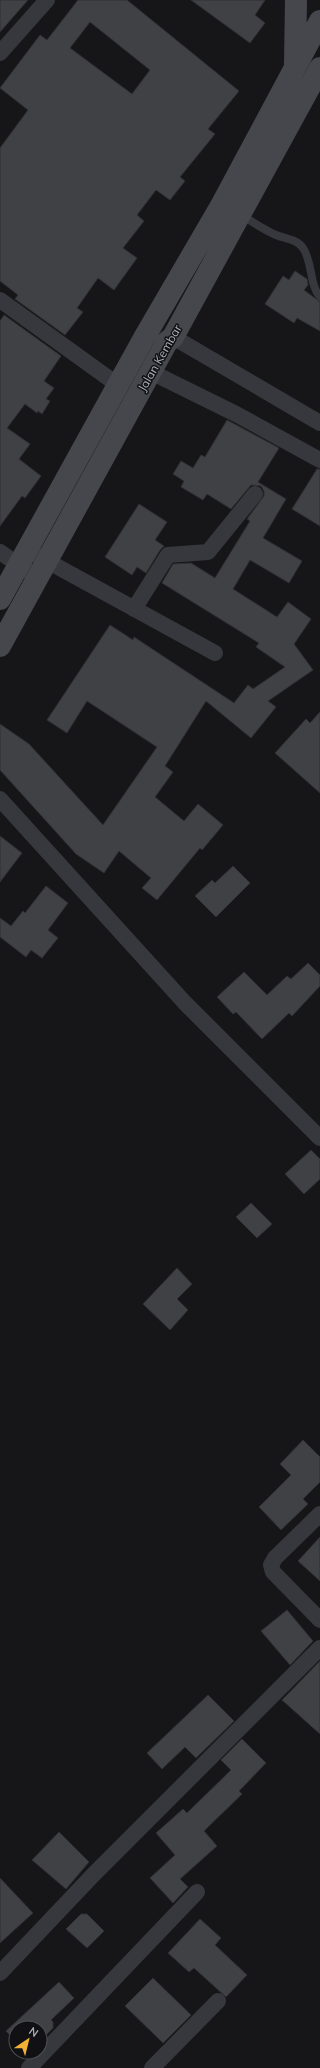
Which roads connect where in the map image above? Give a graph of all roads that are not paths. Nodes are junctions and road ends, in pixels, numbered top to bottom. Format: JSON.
{"nodes":[{"id":1,"x":47,"y":0,"type":"edge"},
{"id":2,"x":296,"y":0,"type":"edge"},
{"id":3,"x":320,"y":22,"type":"edge"},
{"id":4,"x":0,"y":53,"type":"edge"},
{"id":5,"x":295,"y":65,"type":"junction"},
{"id":6,"x":318,"y":76,"type":"edge"},
{"id":7,"x":235,"y":212,"type":"junction"},
{"id":8,"x":320,"y":298,"type":"edge"},
{"id":9,"x":0,"y":300,"type":"edge"},
{"id":10,"x":170,"y":340,"type":"junction"},
{"id":11,"x":153,"y":368,"type":"junction"},
{"id":12,"x":118,"y":385,"type":"junction"},
{"id":13,"x":320,"y":423,"type":"edge"},
{"id":14,"x":320,"y":460,"type":"edge"},
{"id":15,"x":255,"y":494,"type":"dead end"},
{"id":16,"x":0,"y":552,"type":"edge"},
{"id":17,"x":23,"y":557,"type":"junction"},
{"id":18,"x":50,"y":570,"type":"junction"},
{"id":19,"x":0,"y":598,"type":"edge"},
{"id":20,"x":134,"y":609,"type":"junction"},
{"id":21,"x":0,"y":646,"type":"edge"},
{"id":22,"x":215,"y":653,"type":"dead end"},
{"id":23,"x":0,"y":799,"type":"edge"},
{"id":24,"x":320,"y":1138,"type":"edge"},
{"id":25,"x":320,"y":1514,"type":"edge"},
{"id":26,"x":320,"y":1620,"type":"edge"},
{"id":27,"x":320,"y":1648,"type":"edge"},
{"id":28,"x":197,"y":1892,"type":"dead end"},
{"id":29,"x":0,"y":1973,"type":"edge"},
{"id":30,"x":218,"y":2001,"type":"dead end"},
{"id":31,"x":29,"y":2068,"type":"edge"},
{"id":32,"x":152,"y":2068,"type":"edge"}],
"edges":[{"from":1,"to":4,"type":"street"},
{"from":2,"to":5,"type":"main road"},
{"from":3,"to":5,"type":"main road","name":"Jalan Kembar"},
{"from":5,"to":7,"type":"main road","name":"Jalan Kembar"},
{"from":6,"to":7,"type":"main road","name":"Jalan Kembar"},
{"from":7,"to":8,"type":"lane"},
{"from":7,"to":10,"type":"main road","name":"Jalan Kembar"},
{"from":7,"to":12,"type":"main road","name":"Jalan Kembar"},
{"from":9,"to":12,"type":"street"},
{"from":10,"to":11,"type":"main road","name":"Jalan Kembar"},
{"from":10,"to":13,"type":"street"},
{"from":11,"to":14,"type":"street"},
{"from":11,"to":18,"type":"main road","name":"Jalan Kembar"},
{"from":12,"to":17,"type":"main road","name":"Jalan Kembar"},
{"from":15,"to":20,"type":"street"},
{"from":16,"to":17,"type":"street"},
{"from":17,"to":18,"type":"street"},
{"from":17,"to":19,"type":"main road","name":"Jalan Kembar"},
{"from":18,"to":20,"type":"street"},
{"from":18,"to":21,"type":"main road","name":"Jalan Kembar"},
{"from":20,"to":22,"type":"street"},
{"from":23,"to":24,"type":"street"},
{"from":25,"to":26,"type":"street"},
{"from":27,"to":29,"type":"street"},
{"from":28,"to":31,"type":"street"},
{"from":30,"to":32,"type":"street"}]}
